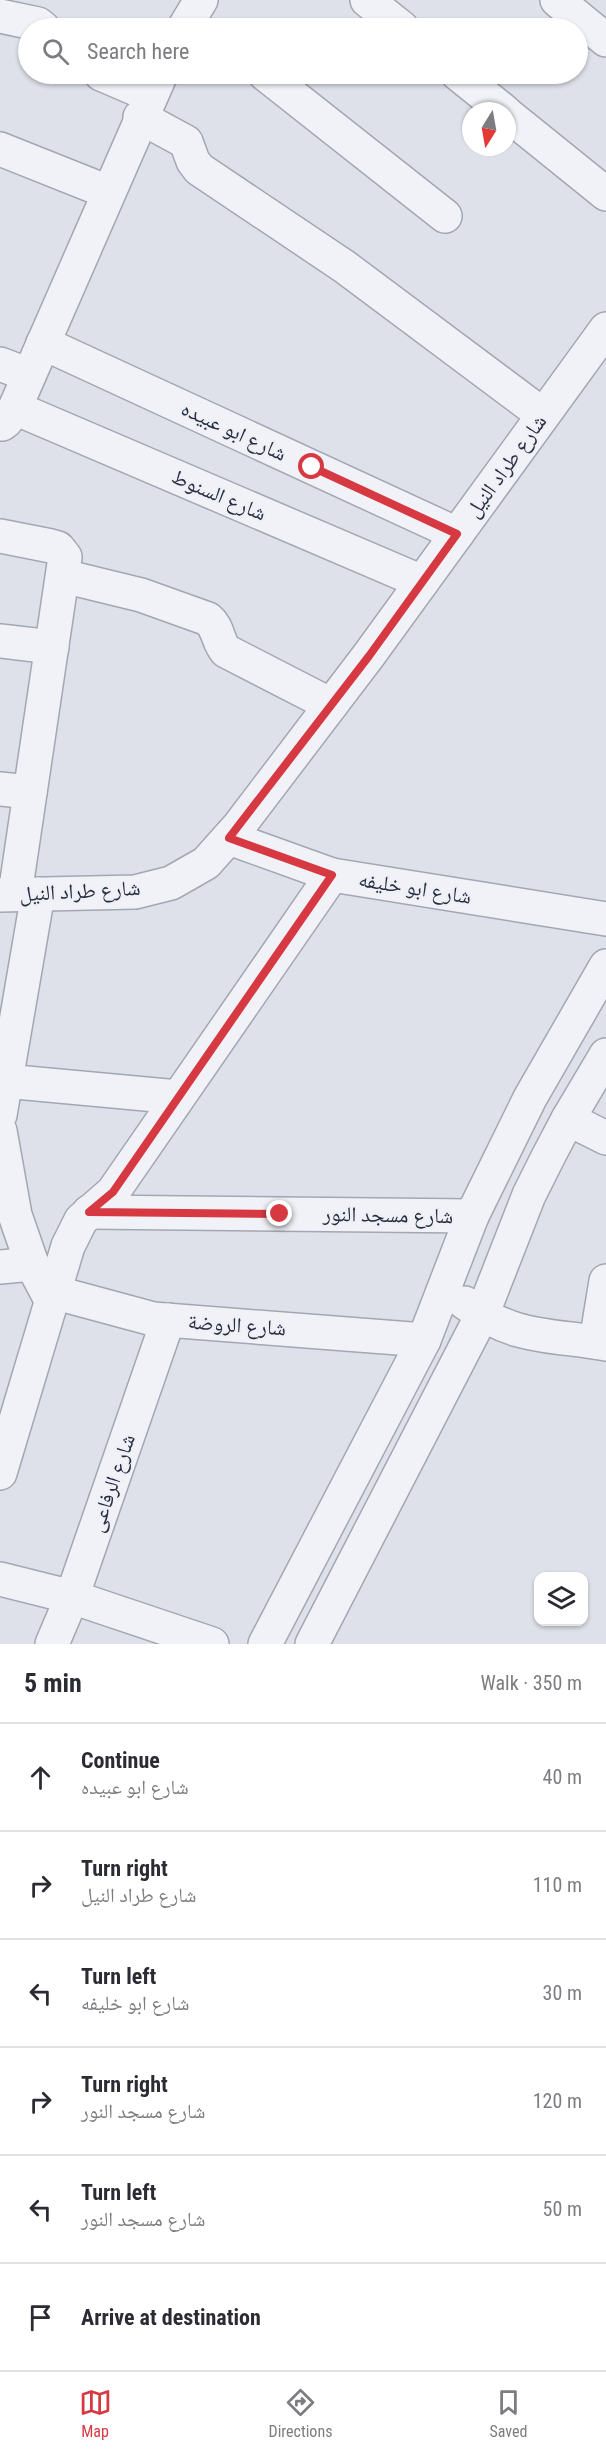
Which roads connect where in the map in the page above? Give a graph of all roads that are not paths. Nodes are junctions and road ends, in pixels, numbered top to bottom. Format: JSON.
{"nodes":[{"id":1,"x":367,"y":0,"type":"edge"},
{"id":2,"x":557,"y":0,"type":"edge"},
{"id":3,"x":0,"y":16,"type":"edge"},
{"id":4,"x":390,"y":18,"type":"edge"},
{"id":5,"x":579,"y":18,"type":"edge"},
{"id":6,"x":18,"y":20,"type":"edge"},
{"id":7,"x":588,"y":25,"type":"edge"},
{"id":8,"x":606,"y":40,"type":"edge"},
{"id":9,"x":124,"y":84,"type":"edge"},
{"id":10,"x":278,"y":84,"type":"edge"},
{"id":11,"x":470,"y":84,"type":"edge"},
{"id":12,"x":150,"y":95,"type":"edge"},
{"id":13,"x":493,"y":102,"type":"edge"},
{"id":14,"x":516,"y":121,"type":"edge"},
{"id":15,"x":0,"y":149,"type":"edge"},
{"id":16,"x":108,"y":192,"type":"junction"},
{"id":17,"x":606,"y":194,"type":"edge"},
{"id":18,"x":445,"y":216,"type":"dead end"},
{"id":19,"x":606,"y":329,"type":"edge"},
{"id":20,"x":43,"y":343,"type":"junction"},
{"id":21,"x":15,"y":370,"type":"edge"},
{"id":22,"x":543,"y":415,"type":"junction"},
{"id":23,"x":8,"y":416,"type":"edge"},
{"id":24,"x":457,"y":534,"type":"junction"},
{"id":25,"x":0,"y":536,"type":"edge"},
{"id":26,"x":63,"y":576,"type":"junction"},
{"id":27,"x":422,"y":582,"type":"junction"},
{"id":28,"x":0,"y":641,"type":"edge"},
{"id":29,"x":52,"y":647,"type":"junction"},
{"id":30,"x":331,"y":705,"type":"junction"},
{"id":31,"x":15,"y":790,"type":"edge"},
{"id":32,"x":229,"y":838,"type":"junction"},
{"id":33,"x":332,"y":875,"type":"junction"},
{"id":34,"x":18,"y":894,"type":"edge"},
{"id":35,"x":606,"y":919,"type":"edge"},
{"id":36,"x":606,"y":966,"type":"edge"},
{"id":37,"x":6,"y":1042,"type":"edge"},
{"id":38,"x":606,"y":1055,"type":"edge"},
{"id":39,"x":5,"y":1081,"type":"junction"},
{"id":40,"x":178,"y":1097,"type":"junction"},
{"id":41,"x":0,"y":1115,"type":"edge"},
{"id":42,"x":568,"y":1119,"type":"junction"},
{"id":43,"x":0,"y":1131,"type":"edge"},
{"id":44,"x":606,"y":1138,"type":"edge"},
{"id":45,"x":89,"y":1212,"type":"junction"},
{"id":46,"x":472,"y":1216,"type":"junction"},
{"id":47,"x":32,"y":1264,"type":"junction"},
{"id":48,"x":0,"y":1267,"type":"edge"},
{"id":49,"x":606,"y":1281,"type":"edge"},
{"id":50,"x":443,"y":1288,"type":"junction"},
{"id":51,"x":52,"y":1296,"type":"junction"},
{"id":52,"x":482,"y":1314,"type":"junction"},
{"id":53,"x":168,"y":1320,"type":"junction"},
{"id":54,"x":424,"y":1340,"type":"junction"},
{"id":55,"x":601,"y":1343,"type":"edge"},
{"id":56,"x":0,"y":1473,"type":"edge"},
{"id":57,"x":0,"y":1579,"type":"edge"},
{"id":58,"x":72,"y":1597,"type":"junction"},
{"id":59,"x":52,"y":1644,"type":"edge"},
{"id":60,"x":212,"y":1644,"type":"edge"},
{"id":61,"x":265,"y":1644,"type":"edge"},
{"id":62,"x":312,"y":1644,"type":"edge"}],
"edges":[{"from":1,"to":4,"type":"street"},
{"from":2,"to":5,"type":"street"},
{"from":3,"to":6,"type":"street"},
{"from":7,"to":8,"type":"street"},
{"from":9,"to":12,"type":"street"},
{"from":10,"to":18,"type":"street"},
{"from":11,"to":13,"type":"street"},
{"from":12,"to":16,"type":"street"},
{"from":12,"to":22,"type":"street"},
{"from":14,"to":17,"type":"street"},
{"from":15,"to":16,"type":"street"},
{"from":16,"to":20,"type":"street"},
{"from":19,"to":22,"type":"street","name":"شارع طراد النيل"},
{"from":20,"to":21,"type":"street"},
{"from":20,"to":24,"type":"street","name":"شارع ابو عبيده"},
{"from":21,"to":23,"type":"street"},
{"from":22,"to":24,"type":"street","name":"شارع طراد النيل"},
{"from":23,"to":27,"type":"street","name":"شارع السنوط"},
{"from":24,"to":27,"type":"street","name":"شارع طراد النيل"},
{"from":25,"to":26,"type":"street"},
{"from":26,"to":29,"type":"street"},
{"from":26,"to":30,"type":"street"},
{"from":27,"to":30,"type":"street","name":"شارع طراد النيل"},
{"from":28,"to":29,"type":"street"},
{"from":29,"to":31,"type":"street"},
{"from":30,"to":32,"type":"street","name":"شارع طراد النيل"},
{"from":31,"to":34,"type":"street"},
{"from":32,"to":33,"type":"street","name":"شارع ابو خليفه"},
{"from":32,"to":34,"type":"street","name":"شارع طراد النيل"},
{"from":33,"to":35,"type":"street","name":"شارع ابو خليفه"},
{"from":33,"to":40,"type":"street"},
{"from":34,"to":37,"type":"street"},
{"from":36,"to":46,"type":"street"},
{"from":37,"to":39,"type":"street"},
{"from":38,"to":42,"type":"street"},
{"from":39,"to":40,"type":"street"},
{"from":39,"to":41,"type":"street"},
{"from":40,"to":45,"type":"street"},
{"from":42,"to":44,"type":"street"},
{"from":42,"to":52,"type":"street"},
{"from":43,"to":47,"type":"street"},
{"from":45,"to":46,"type":"street","name":"شارع مسجد النور"},
{"from":45,"to":51,"type":"street"},
{"from":46,"to":50,"type":"street"},
{"from":47,"to":48,"type":"street"},
{"from":47,"to":51,"type":"street"},
{"from":49,"to":55,"type":"street"},
{"from":50,"to":52,"type":"street"},
{"from":50,"to":54,"type":"street"},
{"from":51,"to":53,"type":"street","name":"شارع الروضة"},
{"from":51,"to":56,"type":"street"},
{"from":52,"to":55,"type":"street"},
{"from":52,"to":62,"type":"street"},
{"from":53,"to":54,"type":"street","name":"شارع الروضة"},
{"from":53,"to":58,"type":"street","name":"شارع الرفاعى"},
{"from":54,"to":61,"type":"street"},
{"from":57,"to":58,"type":"street"},
{"from":58,"to":59,"type":"street","name":"شارع الرفاعى"},
{"from":58,"to":60,"type":"street"}]}
